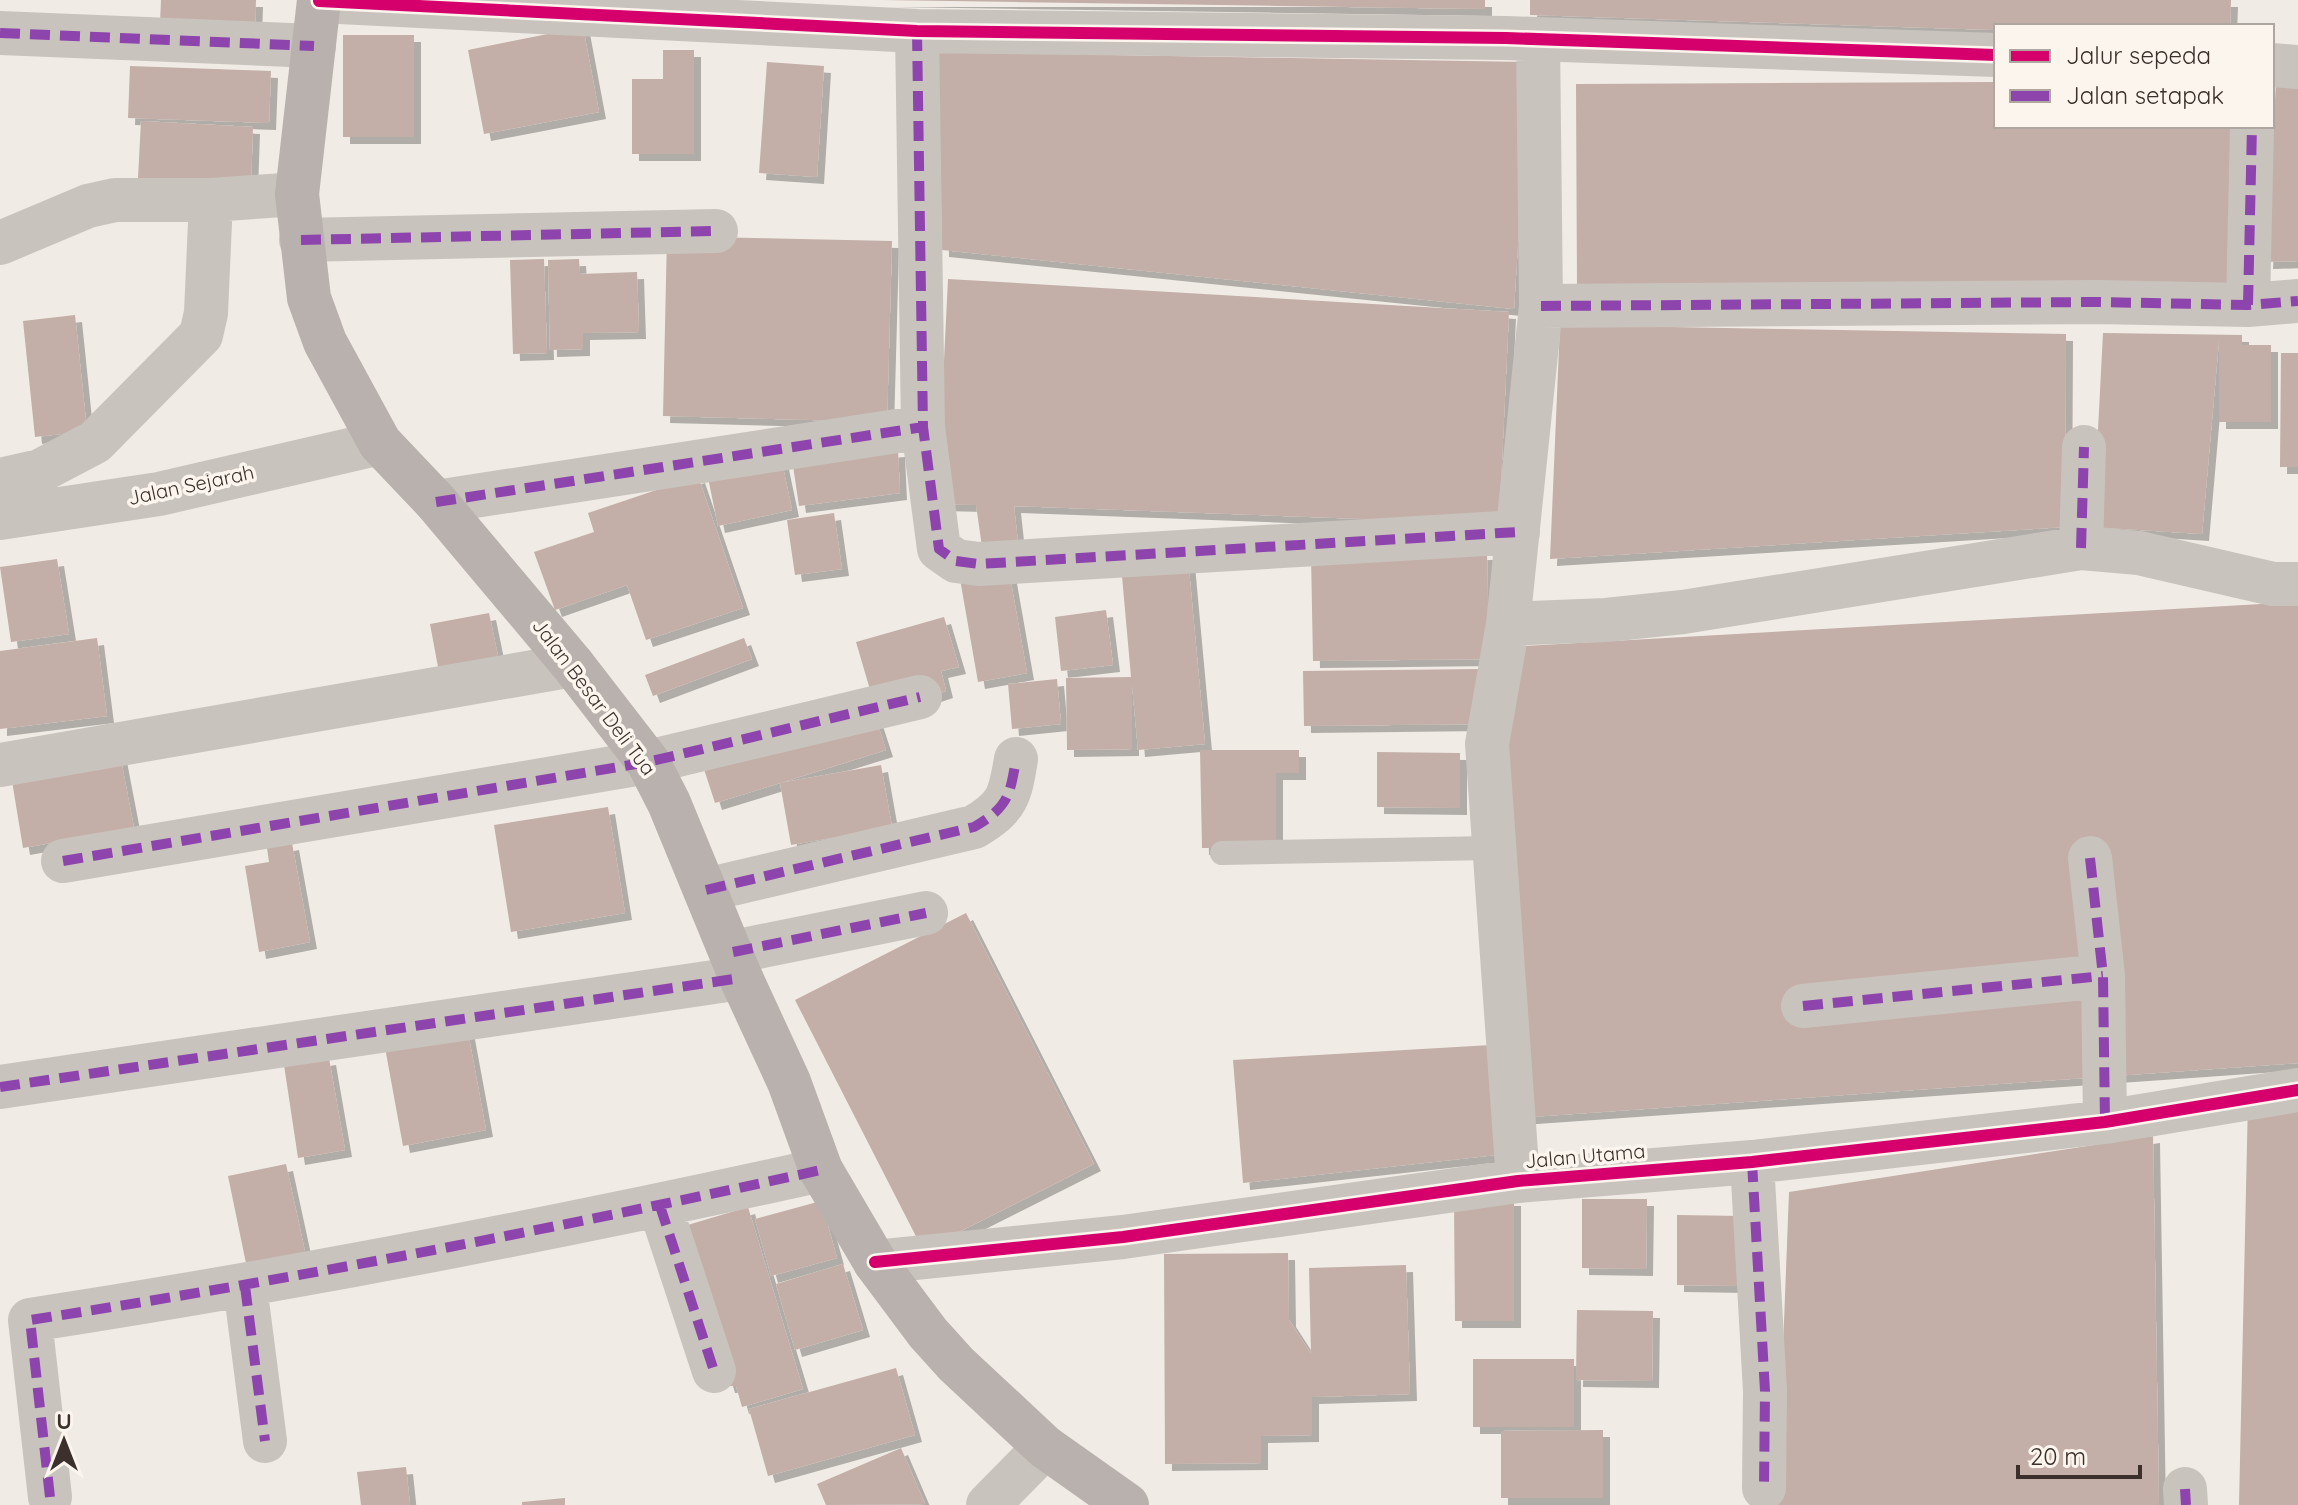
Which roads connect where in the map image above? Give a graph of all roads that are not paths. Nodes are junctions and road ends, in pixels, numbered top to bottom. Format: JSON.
{"nodes":[{"id":1,"x":319,"y":1,"type":"edge"},
{"id":2,"x":1516,"y":26,"type":"edge"},
{"id":3,"x":917,"y":31,"type":"junction"},
{"id":4,"x":0,"y":33,"type":"edge"},
{"id":5,"x":314,"y":46,"type":"junction"},
{"id":6,"x":1994,"y":55,"type":"edge"},
{"id":7,"x":2274,"y":65,"type":"edge"},
{"id":8,"x":2298,"y":67,"type":"edge"},
{"id":9,"x":2252,"y":128,"type":"edge"},
{"id":10,"x":297,"y":194,"type":"junction"},
{"id":11,"x":211,"y":200,"type":"junction"},
{"id":12,"x":716,"y":231,"type":"dead end"},
{"id":13,"x":301,"y":240,"type":"junction"},
{"id":14,"x":0,"y":243,"type":"edge"},
{"id":15,"x":2298,"y":301,"type":"edge"},
{"id":16,"x":2248,"y":305,"type":"junction"},
{"id":17,"x":1541,"y":306,"type":"junction"},
{"id":18,"x":923,"y":427,"type":"junction"},
{"id":19,"x":380,"y":443,"type":"junction"},
{"id":20,"x":2084,"y":447,"type":"dead end"},
{"id":21,"x":0,"y":480,"type":"edge"},
{"id":22,"x":436,"y":502,"type":"junction"},
{"id":23,"x":0,"y":518,"type":"edge"},
{"id":24,"x":1518,"y":532,"type":"junction"},
{"id":25,"x":2081,"y":548,"type":"junction"},
{"id":26,"x":2298,"y":584,"type":"edge"},
{"id":27,"x":1508,"y":624,"type":"junction"},
{"id":28,"x":573,"y":665,"type":"junction"},
{"id":29,"x":920,"y":697,"type":"dead end"},
{"id":30,"x":1016,"y":759,"type":"dead end"},
{"id":31,"x":648,"y":762,"type":"junction"},
{"id":32,"x":0,"y":765,"type":"edge"},
{"id":33,"x":1492,"y":848,"type":"junction"},
{"id":34,"x":1222,"y":853,"type":"dead end"},
{"id":35,"x":2090,"y":858,"type":"dead end"},
{"id":36,"x":63,"y":861,"type":"dead end"},
{"id":37,"x":706,"y":890,"type":"junction"},
{"id":38,"x":926,"y":913,"type":"dead end"},
{"id":39,"x":737,"y":965,"type":"junction"},
{"id":40,"x":2103,"y":976,"type":"junction"},
{"id":41,"x":1803,"y":1006,"type":"dead end"},
{"id":42,"x":0,"y":1087,"type":"edge"},
{"id":43,"x":2298,"y":1090,"type":"edge"},
{"id":44,"x":2105,"y":1122,"type":"junction"},
{"id":45,"x":1752,"y":1162,"type":"junction"},
{"id":46,"x":821,"y":1170,"type":"junction"},
{"id":47,"x":1518,"y":1181,"type":"junction"},
{"id":48,"x":660,"y":1206,"type":"junction"},
{"id":49,"x":875,"y":1262,"type":"junction"},
{"id":50,"x":245,"y":1286,"type":"junction"},
{"id":51,"x":714,"y":1371,"type":"dead end"},
{"id":52,"x":265,"y":1441,"type":"dead end"},
{"id":53,"x":1045,"y":1447,"type":"junction"},
{"id":54,"x":1764,"y":1488,"type":"dead end"},
{"id":55,"x":50,"y":1497,"type":"dead end"},
{"id":56,"x":988,"y":1505,"type":"edge"},
{"id":57,"x":1127,"y":1505,"type":"edge"}],
"edges":[{"from":1,"to":3,"type":"street"},
{"from":1,"to":5,"type":"main road","name":"Jalan Besar Deli Tua"},
{"from":2,"to":3,"type":"street"},
{"from":2,"to":6,"type":"street"},
{"from":2,"to":17,"type":"street"},
{"from":3,"to":18,"type":"street"},
{"from":4,"to":5,"type":"street"},
{"from":5,"to":10,"type":"main road","name":"Jalan Besar Deli Tua"},
{"from":7,"to":8,"type":"street"},
{"from":9,"to":16,"type":"street"},
{"from":10,"to":11,"type":"street"},
{"from":10,"to":13,"type":"main road","name":"Jalan Besar Deli Tua"},
{"from":11,"to":14,"type":"street"},
{"from":11,"to":21,"type":"street"},
{"from":12,"to":13,"type":"street"},
{"from":13,"to":19,"type":"main road","name":"Jalan Besar Deli Tua"},
{"from":15,"to":16,"type":"street"},
{"from":16,"to":17,"type":"street"},
{"from":17,"to":24,"type":"street"},
{"from":18,"to":22,"type":"street"},
{"from":18,"to":24,"type":"street"},
{"from":19,"to":22,"type":"main road","name":"Jalan Besar Deli Tua"},
{"from":19,"to":23,"type":"street","name":"Jalan Sejarah"},
{"from":20,"to":25,"type":"street"},
{"from":22,"to":28,"type":"main road","name":"Jalan Besar Deli Tua"},
{"from":24,"to":27,"type":"street"},
{"from":25,"to":26,"type":"street"},
{"from":25,"to":27,"type":"street"},
{"from":27,"to":33,"type":"street"},
{"from":28,"to":31,"type":"main road","name":"Jalan Besar Deli Tua"},
{"from":28,"to":32,"type":"street"},
{"from":29,"to":31,"type":"street"},
{"from":30,"to":37,"type":"street"},
{"from":31,"to":36,"type":"street"},
{"from":31,"to":37,"type":"main road","name":"Jalan Besar Deli Tua"},
{"from":33,"to":34,"type":"lane"},
{"from":33,"to":47,"type":"street"},
{"from":35,"to":40,"type":"street"},
{"from":37,"to":39,"type":"main road","name":"Jalan Besar Deli Tua"},
{"from":38,"to":39,"type":"street"},
{"from":39,"to":42,"type":"street"},
{"from":39,"to":46,"type":"main road","name":"Jalan Besar Deli Tua"},
{"from":40,"to":41,"type":"street"},
{"from":40,"to":44,"type":"street"},
{"from":43,"to":44,"type":"street","name":"Jalan Utama"},
{"from":44,"to":45,"type":"street","name":"Jalan Utama"},
{"from":45,"to":47,"type":"street","name":"Jalan Utama"},
{"from":45,"to":54,"type":"street"},
{"from":46,"to":48,"type":"street"},
{"from":46,"to":49,"type":"main road","name":"Jalan Besar Deli Tua"},
{"from":47,"to":49,"type":"street","name":"Jalan Utama"},
{"from":48,"to":50,"type":"street"},
{"from":48,"to":51,"type":"street"},
{"from":49,"to":53,"type":"main road","name":"Jalan Besar Deli Tua"},
{"from":50,"to":52,"type":"street"},
{"from":50,"to":55,"type":"street"},
{"from":53,"to":56,"type":"street"},
{"from":53,"to":57,"type":"main road","name":"Jalan Besar Deli Tua"}]}
